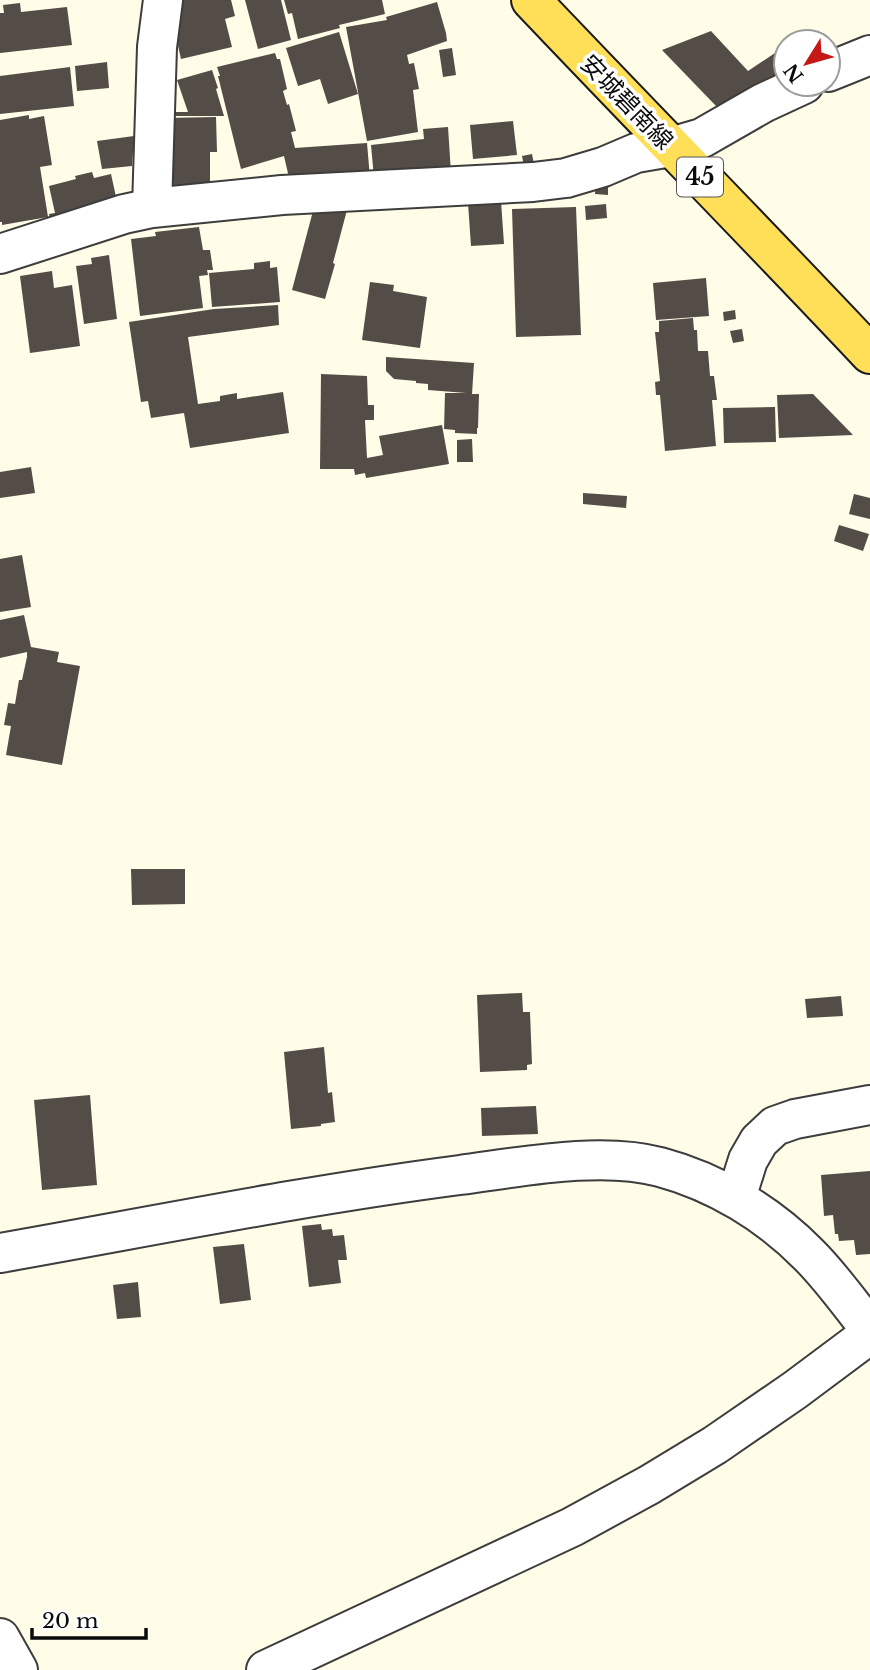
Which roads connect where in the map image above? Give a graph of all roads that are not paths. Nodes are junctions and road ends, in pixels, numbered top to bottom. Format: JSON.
{"nodes":[{"id":1,"x":163,"y":0,"type":"edge"},
{"id":2,"x":531,"y":0,"type":"edge"},
{"id":3,"x":870,"y":55,"type":"edge"},
{"id":4,"x":842,"y":66,"type":"edge"},
{"id":5,"x":774,"y":98,"type":"edge"},
{"id":6,"x":671,"y":147,"type":"junction"},
{"id":7,"x":152,"y":208,"type":"junction"},
{"id":8,"x":0,"y":254,"type":"edge"},
{"id":9,"x":870,"y":354,"type":"edge"},
{"id":10,"x":870,"y":1105,"type":"edge"},
{"id":11,"x":736,"y":1198,"type":"junction"},
{"id":12,"x":0,"y":1253,"type":"edge"},
{"id":13,"x":870,"y":1331,"type":"edge"},
{"id":14,"x":0,"y":1639,"type":"edge"},
{"id":15,"x":18,"y":1670,"type":"edge"},
{"id":16,"x":266,"y":1670,"type":"edge"}],
"edges":[{"from":1,"to":7,"type":"street"},
{"from":2,"to":6,"type":"main road","name":"安城碧南線","number":"45"},
{"from":3,"to":4,"type":"street"},
{"from":5,"to":6,"type":"street"},
{"from":6,"to":7,"type":"street"},
{"from":6,"to":9,"type":"main road","name":"安城碧南線","number":"45"},
{"from":7,"to":8,"type":"street"},
{"from":10,"to":11,"type":"street"},
{"from":11,"to":12,"type":"street"},
{"from":11,"to":13,"type":"street"},
{"from":13,"to":16,"type":"street"},
{"from":14,"to":15,"type":"street"}]}
